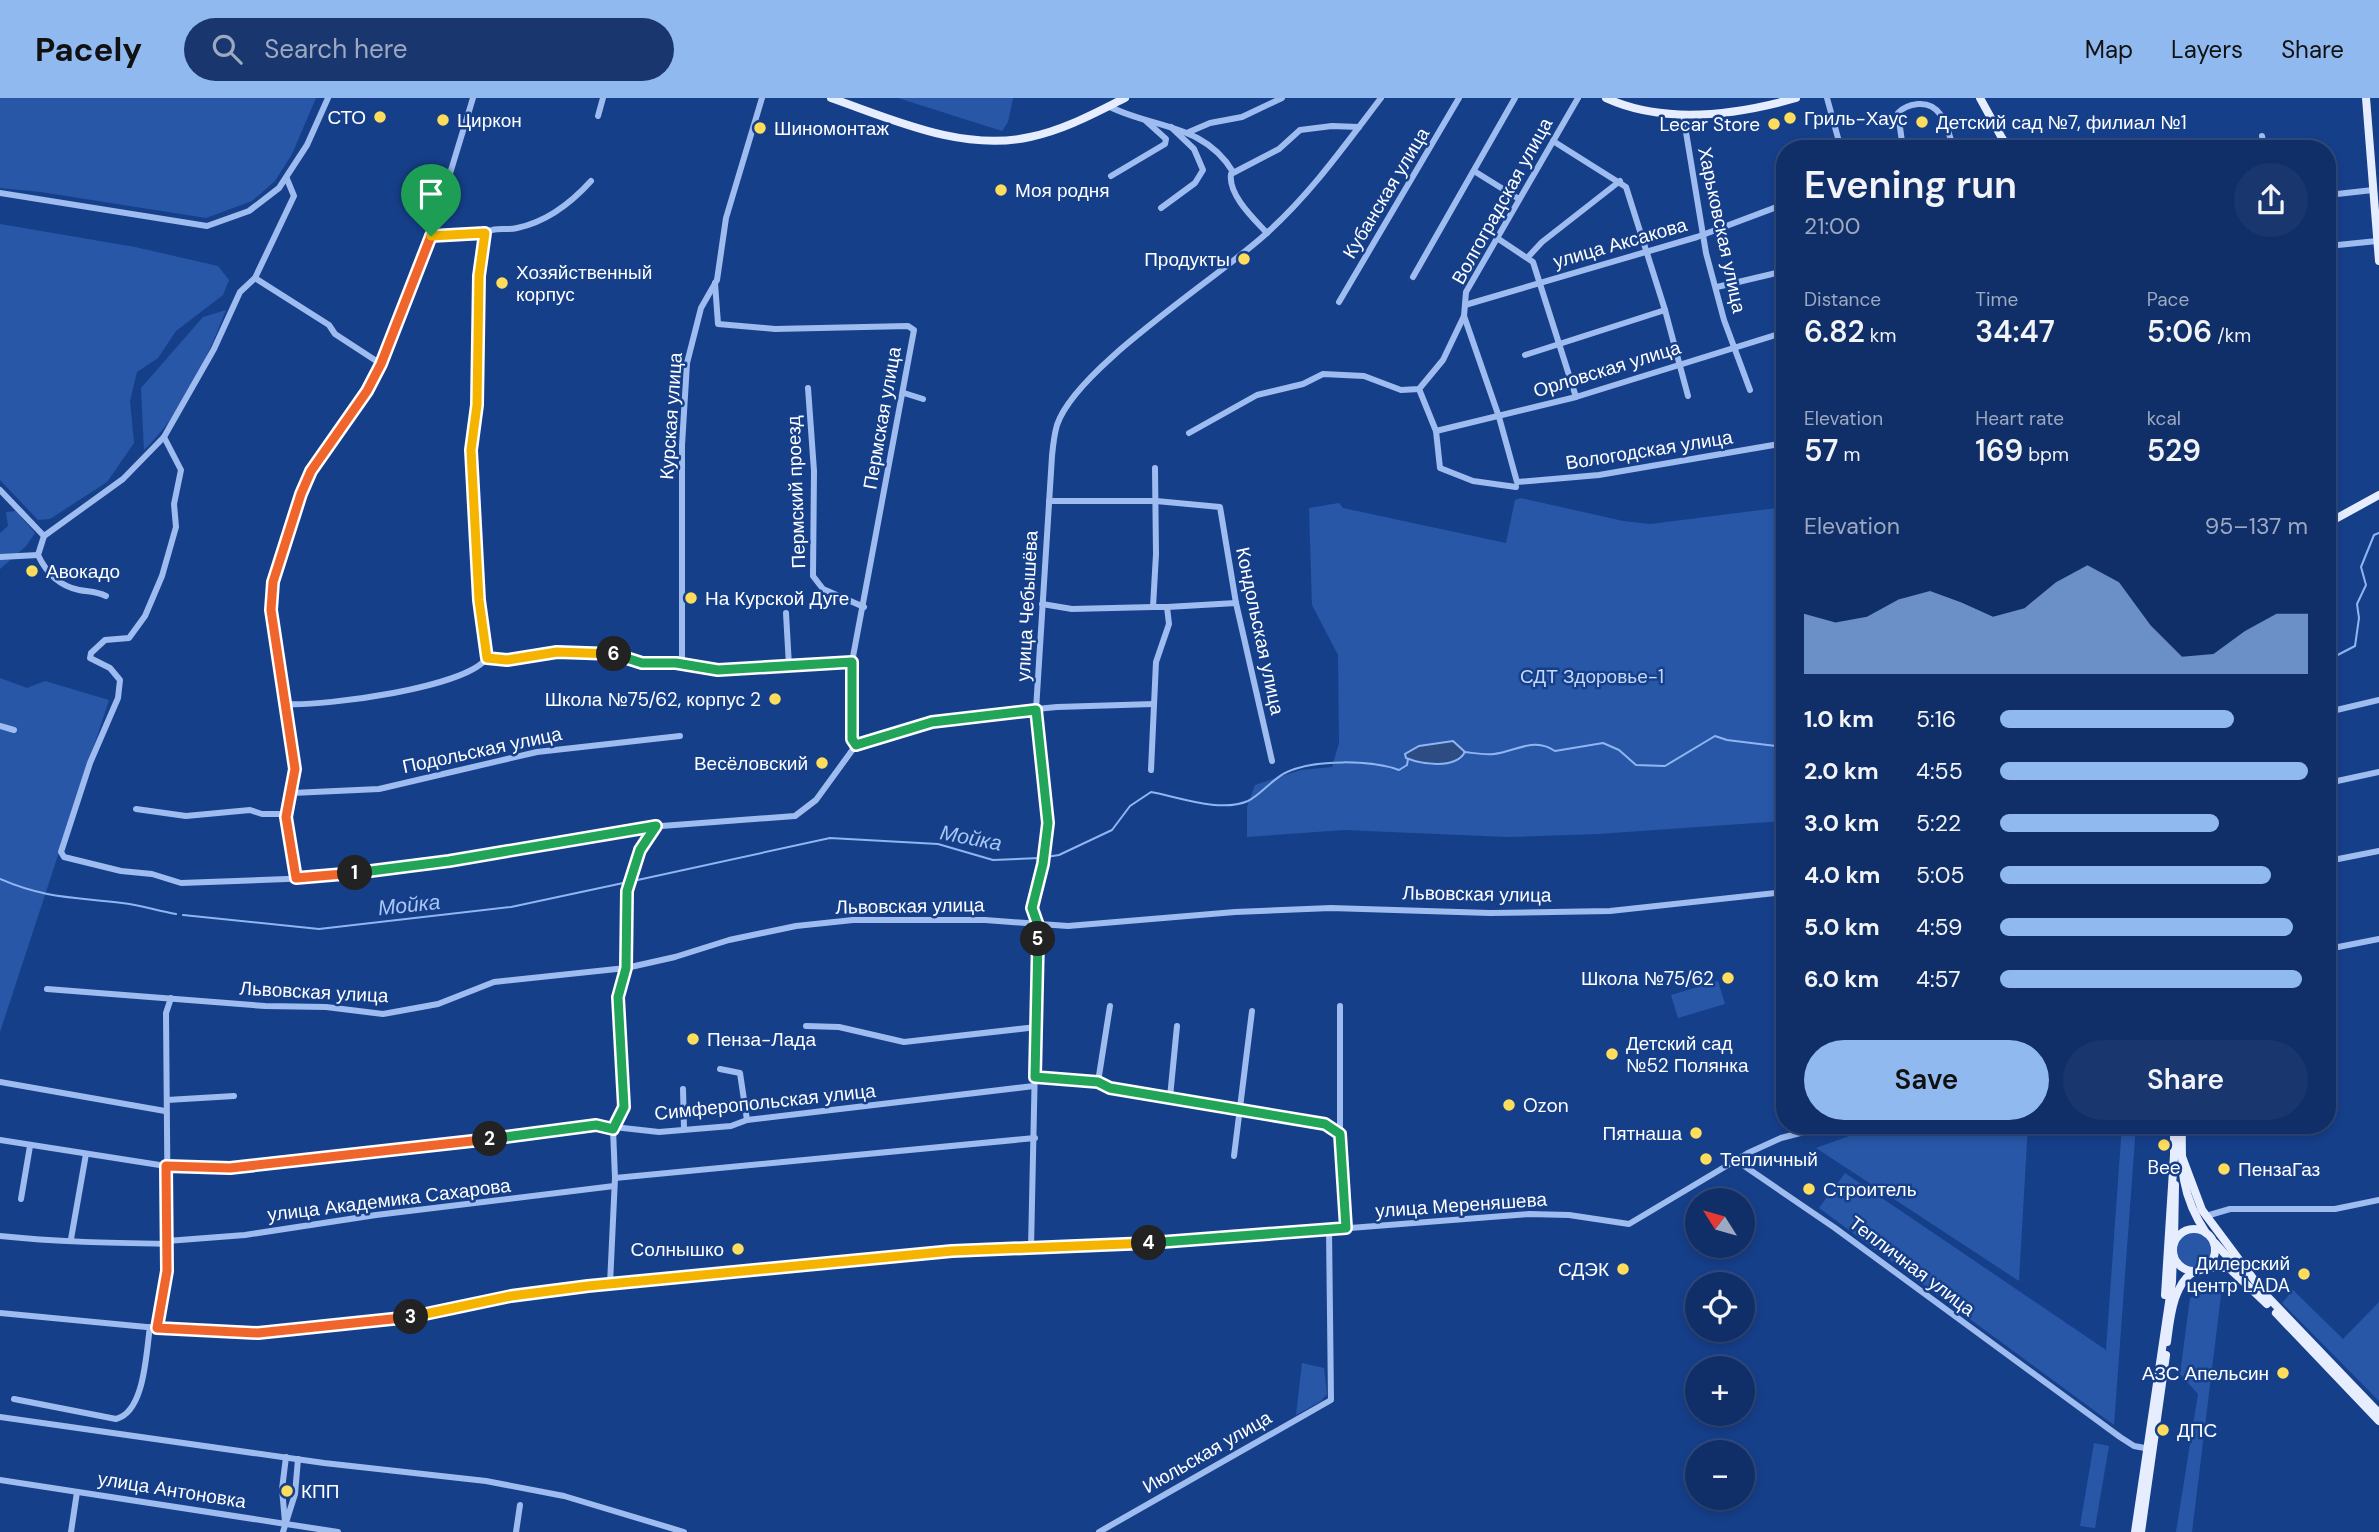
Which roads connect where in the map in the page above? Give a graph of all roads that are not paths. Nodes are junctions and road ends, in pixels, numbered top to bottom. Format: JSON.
{"nodes":[{"id":1,"x":328,"y":98,"type":"edge"},
{"id":2,"x":473,"y":98,"type":"edge"},
{"id":3,"x":603,"y":98,"type":"edge"},
{"id":4,"x":762,"y":98,"type":"edge"},
{"id":5,"x":831,"y":98,"type":"edge"},
{"id":6,"x":1282,"y":98,"type":"edge"},
{"id":7,"x":1381,"y":98,"type":"edge"},
{"id":8,"x":1459,"y":98,"type":"edge"},
{"id":9,"x":1515,"y":98,"type":"edge"},
{"id":10,"x":1578,"y":98,"type":"edge"},
{"id":11,"x":1606,"y":98,"type":"edge"},
{"id":12,"x":1796,"y":98,"type":"edge"},
{"id":13,"x":1827,"y":98,"type":"edge"},
{"id":14,"x":1980,"y":98,"type":"edge"},
{"id":15,"x":2366,"y":98,"type":"edge"},
{"id":16,"x":1120,"y":99,"type":"edge"},
{"id":17,"x":1108,"y":107,"type":"junction"},
{"id":18,"x":1683,"y":114,"type":"junction"},
{"id":19,"x":598,"y":116,"type":"dead end"},
{"id":20,"x":1141,"y":118,"type":"junction"},
{"id":21,"x":1170,"y":126,"type":"junction"},
{"id":22,"x":1359,"y":127,"type":"junction"},
{"id":23,"x":2368,"y":130,"type":"junction"},
{"id":24,"x":2379,"y":130,"type":"edge"},
{"id":25,"x":1189,"y":132,"type":"junction"},
{"id":26,"x":2262,"y":136,"type":"dead end"},
{"id":27,"x":2004,"y":139,"type":"edge"},
{"id":28,"x":1839,"y":140,"type":"edge"},
{"id":29,"x":1901,"y":140,"type":"edge"},
{"id":30,"x":1951,"y":140,"type":"edge"},
{"id":31,"x":2263,"y":140,"type":"edge"},
{"id":32,"x":1553,"y":141,"type":"junction"},
{"id":33,"x":1474,"y":171,"type":"junction"},
{"id":34,"x":1233,"y":172,"type":"junction"},
{"id":35,"x":1111,"y":176,"type":"dead end"},
{"id":36,"x":287,"y":179,"type":"junction"},
{"id":37,"x":591,"y":181,"type":"dead end"},
{"id":38,"x":1620,"y":181,"type":"junction"},
{"id":39,"x":2373,"y":190,"type":"junction"},
{"id":40,"x":0,"y":193,"type":"edge"},
{"id":41,"x":2336,"y":194,"type":"edge"},
{"id":42,"x":1519,"y":199,"type":"junction"},
{"id":43,"x":1776,"y":207,"type":"edge"},
{"id":44,"x":1161,"y":208,"type":"dead end"},
{"id":45,"x":485,"y":233,"type":"junction"},
{"id":46,"x":1267,"y":233,"type":"junction"},
{"id":47,"x":1704,"y":234,"type":"junction"},
{"id":48,"x":431,"y":236,"type":"junction"},
{"id":49,"x":1497,"y":238,"type":"junction"},
{"id":50,"x":2377,"y":241,"type":"junction"},
{"id":51,"x":2336,"y":245,"type":"edge"},
{"id":52,"x":1647,"y":252,"type":"junction"},
{"id":53,"x":1529,"y":256,"type":"junction"},
{"id":54,"x":2379,"y":261,"type":"edge"},
{"id":55,"x":1776,"y":273,"type":"edge"},
{"id":56,"x":1413,"y":277,"type":"dead end"},
{"id":57,"x":255,"y":278,"type":"junction"},
{"id":58,"x":715,"y":283,"type":"junction"},
{"id":59,"x":1539,"y":283,"type":"junction"},
{"id":60,"x":1717,"y":287,"type":"junction"},
{"id":61,"x":1339,"y":302,"type":"dead end"},
{"id":62,"x":1465,"y":305,"type":"junction"},
{"id":63,"x":1665,"y":310,"type":"junction"},
{"id":64,"x":1464,"y":316,"type":"junction"},
{"id":65,"x":1776,"y":335,"type":"edge"},
{"id":66,"x":1560,"y":344,"type":"junction"},
{"id":67,"x":1735,"y":347,"type":"junction"},
{"id":68,"x":1525,"y":355,"type":"dead end"},
{"id":69,"x":381,"y":364,"type":"junction"},
{"id":70,"x":1681,"y":364,"type":"junction"},
{"id":71,"x":808,"y":388,"type":"dead end"},
{"id":72,"x":1419,"y":389,"type":"junction"},
{"id":73,"x":1750,"y":390,"type":"dead end"},
{"id":74,"x":904,"y":393,"type":"junction"},
{"id":75,"x":1688,"y":396,"type":"dead end"},
{"id":76,"x":1576,"y":397,"type":"junction"},
{"id":77,"x":923,"y":399,"type":"dead end"},
{"id":78,"x":1499,"y":417,"type":"junction"},
{"id":79,"x":1436,"y":432,"type":"junction"},
{"id":80,"x":1189,"y":433,"type":"dead end"},
{"id":81,"x":164,"y":437,"type":"junction"},
{"id":82,"x":1776,"y":445,"type":"edge"},
{"id":83,"x":1155,"y":468,"type":"dead end"},
{"id":84,"x":1517,"y":485,"type":"junction"},
{"id":85,"x":0,"y":490,"type":"edge"},
{"id":86,"x":2379,"y":495,"type":"edge"},
{"id":87,"x":1049,"y":501,"type":"junction"},
{"id":88,"x":1156,"y":501,"type":"junction"},
{"id":89,"x":2336,"y":519,"type":"edge"},
{"id":90,"x":44,"y":536,"type":"junction"},
{"id":91,"x":38,"y":555,"type":"junction"},
{"id":92,"x":0,"y":557,"type":"edge"},
{"id":93,"x":106,"y":596,"type":"dead end"},
{"id":94,"x":1236,"y":603,"type":"junction"},
{"id":95,"x":1042,"y":604,"type":"junction"},
{"id":96,"x":864,"y":607,"type":"junction"},
{"id":97,"x":1153,"y":607,"type":"junction"},
{"id":98,"x":1167,"y":607,"type":"junction"},
{"id":99,"x":786,"y":613,"type":"dead end"},
{"id":100,"x":487,"y":658,"type":"junction"},
{"id":101,"x":852,"y":662,"type":"junction"},
{"id":102,"x":682,"y":664,"type":"junction"},
{"id":103,"x":789,"y":666,"type":"junction"},
{"id":104,"x":2379,"y":700,"type":"edge"},
{"id":105,"x":287,"y":704,"type":"junction"},
{"id":106,"x":1154,"y":704,"type":"junction"},
{"id":107,"x":1036,"y":710,"type":"junction"},
{"id":108,"x":2336,"y":710,"type":"edge"},
{"id":109,"x":0,"y":726,"type":"edge"},
{"id":110,"x":14,"y":730,"type":"dead end"},
{"id":111,"x":680,"y":736,"type":"dead end"},
{"id":112,"x":856,"y":745,"type":"junction"},
{"id":113,"x":1272,"y":761,"type":"dead end"},
{"id":114,"x":1151,"y":769,"type":"dead end"},
{"id":115,"x":2379,"y":772,"type":"edge"},
{"id":116,"x":2336,"y":781,"type":"edge"},
{"id":117,"x":292,"y":793,"type":"junction"},
{"id":118,"x":136,"y":809,"type":"dead end"},
{"id":119,"x":286,"y":814,"type":"junction"},
{"id":120,"x":656,"y":826,"type":"junction"},
{"id":121,"x":2379,"y":851,"type":"edge"},
{"id":122,"x":2336,"y":859,"type":"edge"},
{"id":123,"x":296,"y":878,"type":"junction"},
{"id":124,"x":1776,"y":893,"type":"edge"},
{"id":125,"x":1038,"y":925,"type":"junction"},
{"id":126,"x":2379,"y":939,"type":"edge"},
{"id":127,"x":2336,"y":947,"type":"edge"},
{"id":128,"x":626,"y":968,"type":"junction"},
{"id":129,"x":47,"y":989,"type":"dead end"},
{"id":130,"x":170,"y":998,"type":"junction"},
{"id":131,"x":1110,"y":1006,"type":"dead end"},
{"id":132,"x":1340,"y":1006,"type":"dead end"},
{"id":133,"x":1252,"y":1011,"type":"dead end"},
{"id":134,"x":806,"y":1026,"type":"dead end"},
{"id":135,"x":1177,"y":1026,"type":"dead end"},
{"id":136,"x":1037,"y":1027,"type":"junction"},
{"id":137,"x":720,"y":1069,"type":"dead end"},
{"id":138,"x":1035,"y":1077,"type":"junction"},
{"id":139,"x":0,"y":1082,"type":"edge"},
{"id":140,"x":1098,"y":1082,"type":"junction"},
{"id":141,"x":1034,"y":1086,"type":"junction"},
{"id":142,"x":683,"y":1089,"type":"dead end"},
{"id":143,"x":234,"y":1096,"type":"dead end"},
{"id":144,"x":1170,"y":1097,"type":"junction"},
{"id":145,"x":167,"y":1100,"type":"junction"},
{"id":146,"x":1240,"y":1109,"type":"junction"},
{"id":147,"x":165,"y":1111,"type":"junction"},
{"id":148,"x":747,"y":1120,"type":"junction"},
{"id":149,"x":684,"y":1128,"type":"junction"},
{"id":150,"x":613,"y":1129,"type":"junction"},
{"id":151,"x":1340,"y":1134,"type":"junction"},
{"id":152,"x":1796,"y":1134,"type":"edge"},
{"id":153,"x":2175,"y":1134,"type":"edge"},
{"id":154,"x":2181,"y":1134,"type":"edge"},
{"id":155,"x":1035,"y":1138,"type":"junction"},
{"id":156,"x":0,"y":1140,"type":"edge"},
{"id":157,"x":30,"y":1146,"type":"junction"},
{"id":158,"x":86,"y":1154,"type":"junction"},
{"id":159,"x":2178,"y":1155,"type":"junction"},
{"id":160,"x":1234,"y":1156,"type":"dead end"},
{"id":161,"x":1737,"y":1161,"type":"junction"},
{"id":162,"x":166,"y":1166,"type":"junction"},
{"id":163,"x":615,"y":1182,"type":"junction"},
{"id":164,"x":21,"y":1199,"type":"dead end"},
{"id":165,"x":2379,"y":1200,"type":"edge"},
{"id":166,"x":2208,"y":1219,"type":"junction"},
{"id":167,"x":1346,"y":1228,"type":"junction"},
{"id":168,"x":1329,"y":1230,"type":"junction"},
{"id":169,"x":0,"y":1236,"type":"edge"},
{"id":170,"x":2209,"y":1236,"type":"junction"},
{"id":171,"x":71,"y":1239,"type":"junction"},
{"id":172,"x":167,"y":1242,"type":"junction"},
{"id":173,"x":1031,"y":1248,"type":"junction"},
{"id":174,"x":2174,"y":1249,"type":"junction"},
{"id":175,"x":2201,"y":1269,"type":"junction"},
{"id":176,"x":610,"y":1284,"type":"junction"},
{"id":177,"x":2264,"y":1293,"type":"junction"},
{"id":178,"x":0,"y":1313,"type":"edge"},
{"id":179,"x":2166,"y":1316,"type":"junction"},
{"id":180,"x":153,"y":1327,"type":"junction"},
{"id":181,"x":15,"y":1399,"type":"dead end"},
{"id":182,"x":2379,"y":1413,"type":"edge"},
{"id":183,"x":0,"y":1417,"type":"edge"},
{"id":184,"x":2379,"y":1421,"type":"edge"},
{"id":185,"x":2150,"y":1449,"type":"junction"},
{"id":186,"x":286,"y":1457,"type":"junction"},
{"id":187,"x":298,"y":1459,"type":"junction"},
{"id":188,"x":0,"y":1480,"type":"edge"},
{"id":189,"x":77,"y":1492,"type":"junction"},
{"id":190,"x":520,"y":1506,"type":"dead end"},
{"id":191,"x":285,"y":1524,"type":"junction"},
{"id":192,"x":72,"y":1532,"type":"edge"},
{"id":193,"x":284,"y":1532,"type":"edge"},
{"id":194,"x":338,"y":1532,"type":"edge"},
{"id":195,"x":516,"y":1532,"type":"edge"},
{"id":196,"x":684,"y":1532,"type":"edge"},
{"id":197,"x":1099,"y":1532,"type":"edge"},
{"id":198,"x":2135,"y":1532,"type":"edge"},
{"id":199,"x":2141,"y":1532,"type":"edge"}],
"edges":[{"from":1,"to":36,"type":"street"},
{"from":2,"to":48,"type":"street"},
{"from":3,"to":19,"type":"street"},
{"from":4,"to":58,"type":"street","name":"Курская улица"},
{"from":5,"to":17,"type":"main road"},
{"from":6,"to":25,"type":"street"},
{"from":7,"to":22,"type":"street","name":"улица Чебышёва"},
{"from":8,"to":61,"type":"street","name":"Кубанская улица"},
{"from":9,"to":33,"type":"street"},
{"from":10,"to":32,"type":"street","name":"Волгоградская улица"},
{"from":11,"to":18,"type":"main road"},
{"from":12,"to":18,"type":"main road"},
{"from":13,"to":28,"type":"street"},
{"from":14,"to":27,"type":"main road"},
{"from":15,"to":23,"type":"main road"},
{"from":16,"to":17,"type":"main road"},
{"from":17,"to":20,"type":"street"},
{"from":18,"to":47,"type":"street","name":"Харьковская улица"},
{"from":20,"to":21,"type":"street"},
{"from":20,"to":35,"type":"street"},
{"from":21,"to":25,"type":"street"},
{"from":21,"to":44,"type":"street"},
{"from":22,"to":34,"type":"street"},
{"from":22,"to":46,"type":"street","name":"улица Чебышёва"},
{"from":23,"to":24,"type":"street"},
{"from":23,"to":39,"type":"main road"},
{"from":25,"to":34,"type":"street"},
{"from":26,"to":31,"type":"street"},
{"from":29,"to":30,"type":"street"},
{"from":32,"to":38,"type":"street"},
{"from":32,"to":42,"type":"street","name":"Волгоградская улица"},
{"from":33,"to":42,"type":"street"},
{"from":33,"to":56,"type":"street"},
{"from":34,"to":46,"type":"street"},
{"from":36,"to":40,"type":"street"},
{"from":36,"to":57,"type":"street"},
{"from":37,"to":45,"type":"street"},
{"from":38,"to":52,"type":"street"},
{"from":38,"to":53,"type":"street"},
{"from":39,"to":41,"type":"street"},
{"from":39,"to":50,"type":"main road"},
{"from":42,"to":49,"type":"street","name":"Волгоградская улица"},
{"from":43,"to":47,"type":"street","name":"улица Аксакова"},
{"from":45,"to":48,"type":"street"},
{"from":45,"to":100,"type":"street"},
{"from":46,"to":87,"type":"street","name":"улица Чебышёва"},
{"from":47,"to":52,"type":"street","name":"улица Аксакова"},
{"from":47,"to":60,"type":"street","name":"Харьковская улица"},
{"from":48,"to":69,"type":"street"},
{"from":49,"to":53,"type":"street"},
{"from":49,"to":62,"type":"street","name":"Волгоградская улица"},
{"from":50,"to":51,"type":"street"},
{"from":50,"to":54,"type":"main road"},
{"from":52,"to":59,"type":"street","name":"улица Аксакова"},
{"from":52,"to":63,"type":"street"},
{"from":53,"to":59,"type":"street"},
{"from":55,"to":60,"type":"street"},
{"from":57,"to":69,"type":"street"},
{"from":57,"to":81,"type":"street"},
{"from":58,"to":74,"type":"street","name":"Пермская улица"},
{"from":58,"to":102,"type":"street","name":"Курская улица"},
{"from":59,"to":62,"type":"street","name":"улица Аксакова"},
{"from":59,"to":66,"type":"street"},
{"from":60,"to":67,"type":"street","name":"Харьковская улица"},
{"from":62,"to":64,"type":"street","name":"Волгоградская улица"},
{"from":63,"to":66,"type":"street"},
{"from":63,"to":70,"type":"street"},
{"from":64,"to":72,"type":"street"},
{"from":64,"to":78,"type":"street","name":"Волгоградская улица"},
{"from":65,"to":67,"type":"street","name":"Орловская улица"},
{"from":66,"to":68,"type":"street"},
{"from":66,"to":76,"type":"street"},
{"from":67,"to":70,"type":"street","name":"Орловская улица"},
{"from":67,"to":73,"type":"street","name":"Харьковская улица"},
{"from":69,"to":105,"type":"street"},
{"from":70,"to":75,"type":"street"},
{"from":70,"to":76,"type":"street","name":"Орловская улица"},
{"from":71,"to":96,"type":"street","name":"Пермский проезд"},
{"from":72,"to":79,"type":"street"},
{"from":72,"to":80,"type":"street"},
{"from":74,"to":77,"type":"street"},
{"from":74,"to":96,"type":"street","name":"Пермская улица"},
{"from":76,"to":78,"type":"street","name":"Орловская улица"},
{"from":78,"to":79,"type":"street","name":"Орловская улица"},
{"from":78,"to":84,"type":"street","name":"Волгоградская улица"},
{"from":79,"to":84,"type":"street","name":"Вологодская улица"},
{"from":81,"to":90,"type":"street"},
{"from":81,"to":123,"type":"street"},
{"from":82,"to":84,"type":"street","name":"Вологодская улица"},
{"from":83,"to":88,"type":"street"},
{"from":85,"to":90,"type":"street"},
{"from":86,"to":89,"type":"main road"},
{"from":87,"to":88,"type":"street"},
{"from":87,"to":95,"type":"street","name":"улица Чебышёва"},
{"from":88,"to":94,"type":"street","name":"Кондольская улица"},
{"from":88,"to":97,"type":"street"},
{"from":90,"to":91,"type":"street"},
{"from":91,"to":92,"type":"street"},
{"from":91,"to":93,"type":"street"},
{"from":94,"to":98,"type":"street"},
{"from":94,"to":113,"type":"street","name":"Кондольская улица"},
{"from":95,"to":97,"type":"street"},
{"from":95,"to":107,"type":"street","name":"улица Чебышёва"},
{"from":96,"to":101,"type":"street","name":"Пермская улица"},
{"from":97,"to":98,"type":"street"},
{"from":98,"to":106,"type":"street"},
{"from":99,"to":103,"type":"street"},
{"from":100,"to":102,"type":"street"},
{"from":100,"to":105,"type":"street"},
{"from":101,"to":103,"type":"street"},
{"from":101,"to":112,"type":"street","name":"Пермская улица"},
{"from":102,"to":103,"type":"street"},
{"from":104,"to":108,"type":"street"},
{"from":105,"to":117,"type":"street"},
{"from":106,"to":107,"type":"street"},
{"from":106,"to":114,"type":"street"},
{"from":107,"to":112,"type":"street"},
{"from":107,"to":125,"type":"street","name":"улица Чебышёва"},
{"from":109,"to":110,"type":"street"},
{"from":111,"to":117,"type":"street","name":"Подольская улица"},
{"from":112,"to":120,"type":"street"},
{"from":115,"to":116,"type":"street"},
{"from":117,"to":119,"type":"street"},
{"from":118,"to":119,"type":"street"},
{"from":119,"to":123,"type":"street"},
{"from":120,"to":123,"type":"street"},
{"from":120,"to":128,"type":"street"},
{"from":121,"to":122,"type":"street"},
{"from":124,"to":125,"type":"street","name":"Львовская улица"},
{"from":125,"to":128,"type":"street","name":"Львовская улица"},
{"from":125,"to":136,"type":"street","name":"улица Чебышёва"},
{"from":126,"to":127,"type":"street"},
{"from":128,"to":130,"type":"street","name":"Львовская улица"},
{"from":128,"to":150,"type":"street"},
{"from":129,"to":130,"type":"street","name":"Львовская улица"},
{"from":130,"to":145,"type":"street"},
{"from":131,"to":140,"type":"street"},
{"from":132,"to":151,"type":"street"},
{"from":133,"to":146,"type":"street"},
{"from":134,"to":136,"type":"street"},
{"from":135,"to":144,"type":"street"},
{"from":136,"to":138,"type":"street","name":"улица Чебышёва"},
{"from":137,"to":148,"type":"street"},
{"from":138,"to":140,"type":"street"},
{"from":138,"to":141,"type":"street","name":"улица Чебышёва"},
{"from":139,"to":147,"type":"street"},
{"from":140,"to":144,"type":"street"},
{"from":141,"to":148,"type":"street","name":"Симферопольская улица"},
{"from":141,"to":155,"type":"street","name":"улица Чебышёва"},
{"from":142,"to":149,"type":"street"},
{"from":143,"to":145,"type":"street"},
{"from":144,"to":146,"type":"street"},
{"from":145,"to":147,"type":"street"},
{"from":146,"to":151,"type":"street"},
{"from":146,"to":160,"type":"street"},
{"from":147,"to":162,"type":"street"},
{"from":148,"to":149,"type":"street","name":"Симферопольская улица"},
{"from":149,"to":150,"type":"street","name":"Симферопольская улица"},
{"from":150,"to":162,"type":"street","name":"Симферопольская улица"},
{"from":150,"to":163,"type":"street"},
{"from":151,"to":167,"type":"street"},
{"from":152,"to":161,"type":"street"},
{"from":153,"to":159,"type":"main road"},
{"from":154,"to":159,"type":"main road"},
{"from":155,"to":163,"type":"street","name":"улица Академика Сахарова"},
{"from":155,"to":173,"type":"street","name":"улица Чебышёва"},
{"from":156,"to":157,"type":"street","name":"Симферопольская улица"},
{"from":157,"to":158,"type":"street","name":"Симферопольская улица"},
{"from":157,"to":164,"type":"street"},
{"from":158,"to":162,"type":"street","name":"Симферопольская улица"},
{"from":158,"to":171,"type":"street"},
{"from":159,"to":166,"type":"main road"},
{"from":159,"to":170,"type":"main road"},
{"from":159,"to":174,"type":"main road"},
{"from":159,"to":179,"type":"main road"},
{"from":161,"to":167,"type":"street","name":"улица Мереняшева"},
{"from":161,"to":185,"type":"street","name":"Тепличная улица"},
{"from":162,"to":172,"type":"street"},
{"from":163,"to":172,"type":"street","name":"улица Академика Сахарова"},
{"from":163,"to":176,"type":"street"},
{"from":165,"to":166,"type":"street"},
{"from":166,"to":170,"type":"street"},
{"from":166,"to":177,"type":"main road"},
{"from":167,"to":168,"type":"street","name":"улица Мереняшева"},
{"from":168,"to":173,"type":"street","name":"улица Мереняшева"},
{"from":168,"to":197,"type":"street","name":"Июльская улица"},
{"from":169,"to":171,"type":"street","name":"улица Академика Сахарова"},
{"from":170,"to":174,"type":"main road"},
{"from":170,"to":175,"type":"main road"},
{"from":170,"to":177,"type":"main road"},
{"from":171,"to":172,"type":"street","name":"улица Академика Сахарова"},
{"from":172,"to":180,"type":"street"},
{"from":173,"to":176,"type":"street","name":"улица Мереняшева"},
{"from":174,"to":175,"type":"main road"},
{"from":174,"to":179,"type":"main road"},
{"from":175,"to":184,"type":"main road"},
{"from":175,"to":185,"type":"main road"},
{"from":176,"to":180,"type":"street","name":"улица Мереняшева"},
{"from":177,"to":182,"type":"main road"},
{"from":178,"to":180,"type":"street","name":"улица Мереняшева"},
{"from":179,"to":185,"type":"main road"},
{"from":180,"to":181,"type":"street"},
{"from":183,"to":186,"type":"street"},
{"from":185,"to":198,"type":"main road"},
{"from":185,"to":199,"type":"main road"},
{"from":186,"to":187,"type":"street"},
{"from":186,"to":191,"type":"street"},
{"from":187,"to":191,"type":"street"},
{"from":187,"to":196,"type":"street"},
{"from":188,"to":189,"type":"street","name":"улица Антоновка"},
{"from":189,"to":191,"type":"street","name":"улица Антоновка"},
{"from":189,"to":192,"type":"street"},
{"from":190,"to":195,"type":"street"},
{"from":191,"to":193,"type":"street"},
{"from":191,"to":194,"type":"street","name":"улица Антоновка"}]}
